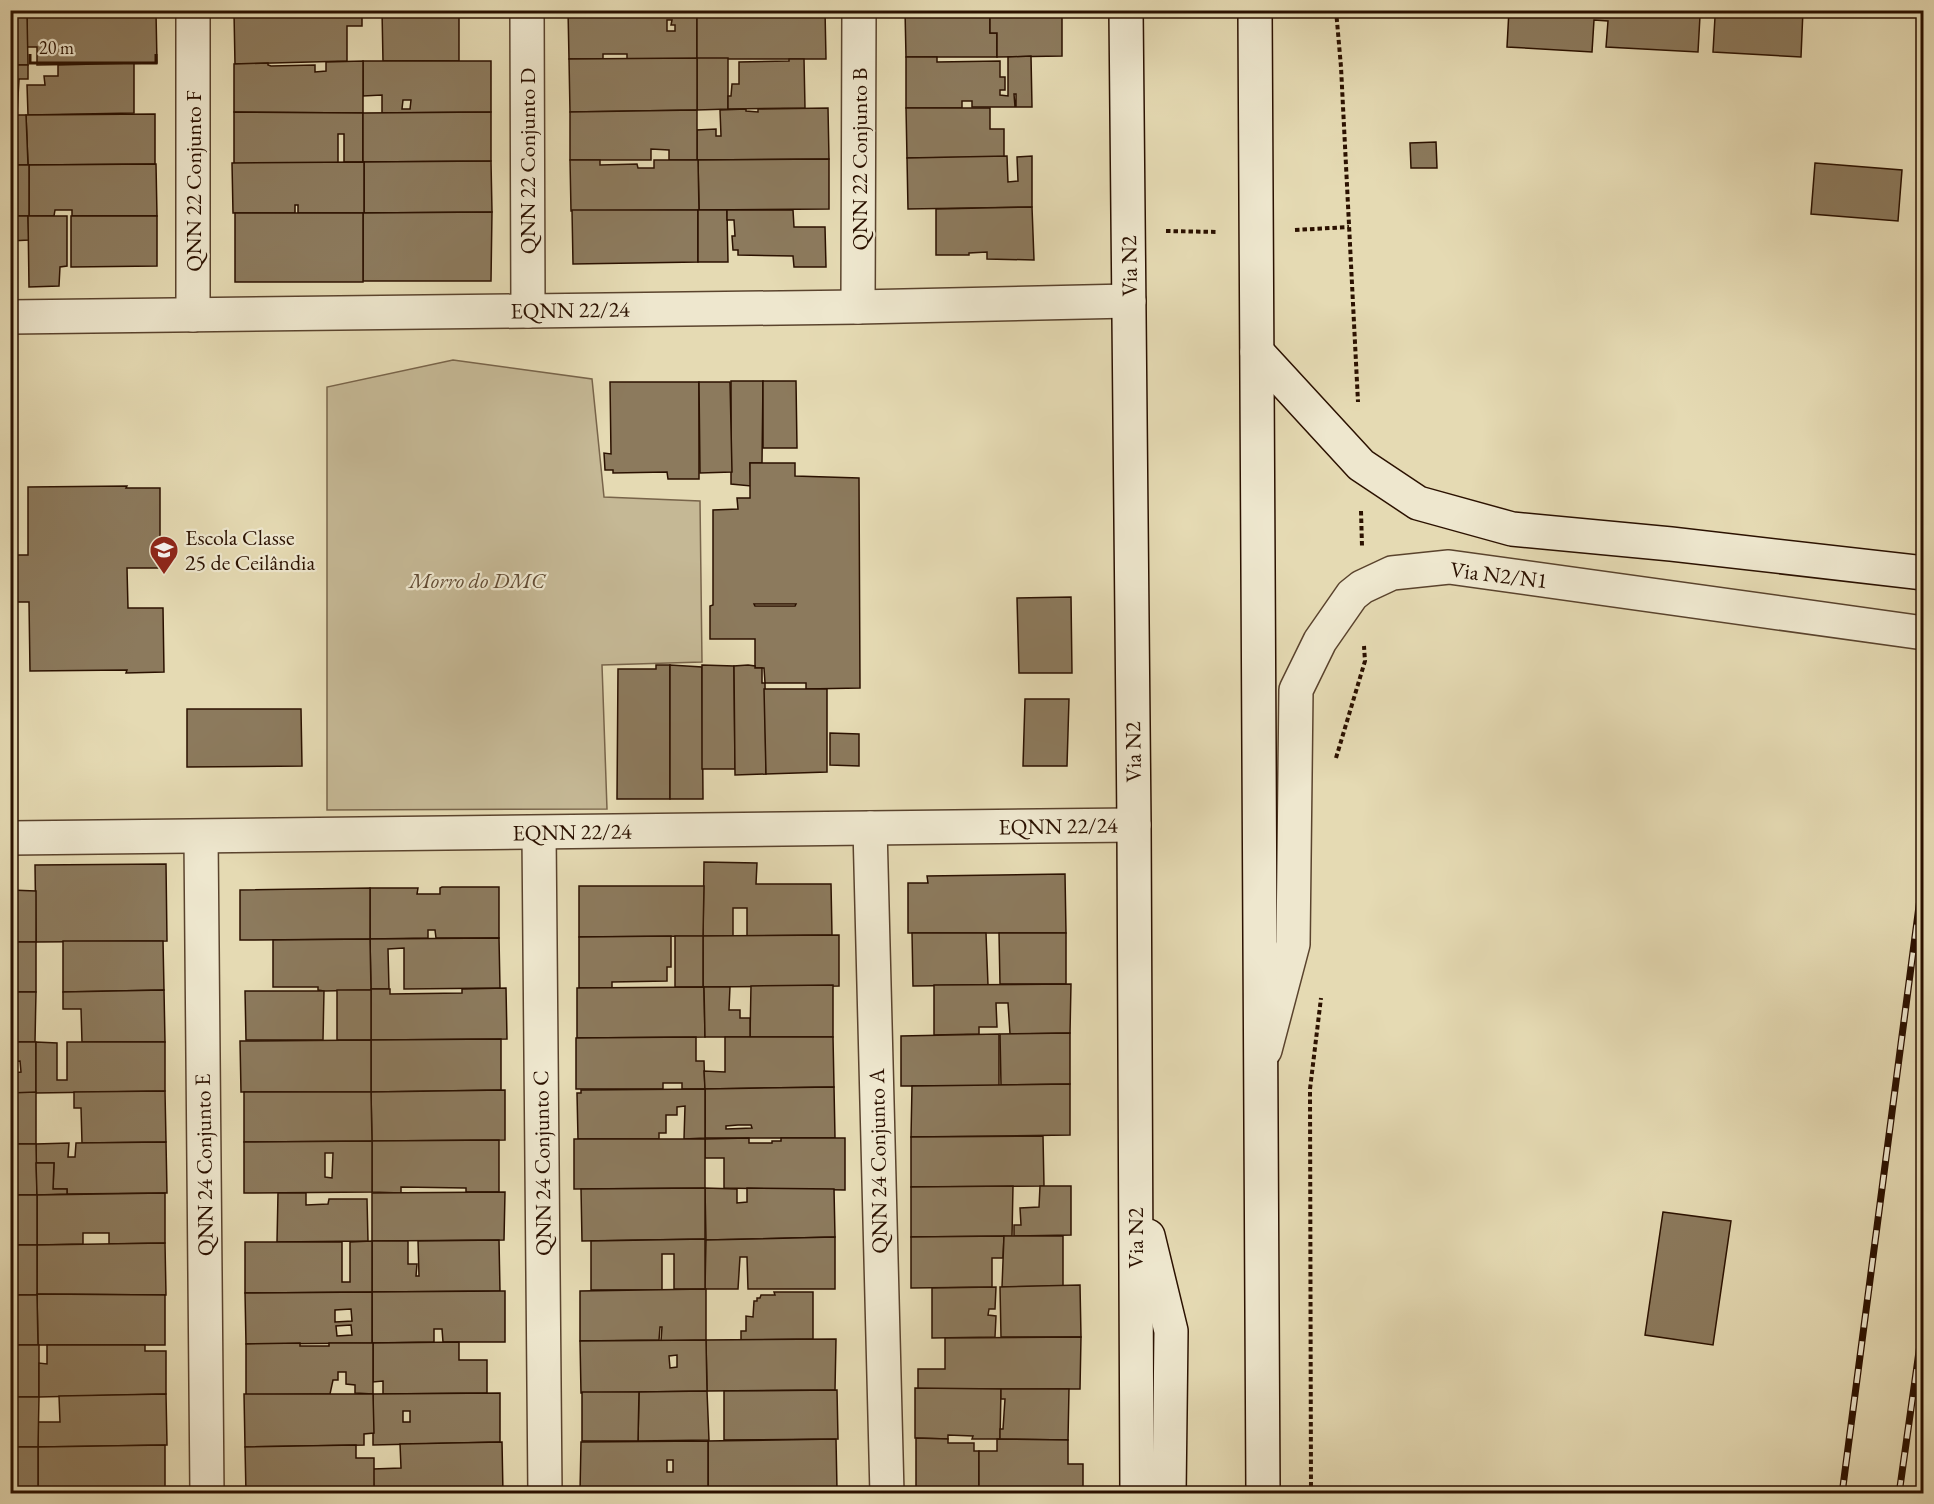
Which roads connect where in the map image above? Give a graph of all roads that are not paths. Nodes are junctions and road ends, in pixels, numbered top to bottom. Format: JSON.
{"nodes":[{"id":1,"x":193,"y":10,"type":"edge"},
{"id":2,"x":527,"y":10,"type":"edge"},
{"id":3,"x":860,"y":10,"type":"edge"},
{"id":4,"x":1126,"y":10,"type":"edge"},
{"id":5,"x":1237,"y":10,"type":"edge"},
{"id":6,"x":1255,"y":10,"type":"edge"},
{"id":7,"x":1257,"y":127,"type":"junction"},
{"id":8,"x":1129,"y":301,"type":"junction"},
{"id":9,"x":858,"y":307,"type":"junction"},
{"id":10,"x":528,"y":311,"type":"junction"},
{"id":11,"x":193,"y":315,"type":"junction"},
{"id":12,"x":10,"y":317,"type":"edge"},
{"id":13,"x":1257,"y":352,"type":"junction"},
{"id":14,"x":1923,"y":573,"type":"edge"},
{"id":15,"x":1923,"y":633,"type":"edge"},
{"id":16,"x":1134,"y":825,"type":"junction"},
{"id":17,"x":870,"y":828,"type":"junction"},
{"id":18,"x":539,"y":832,"type":"junction"},
{"id":19,"x":201,"y":837,"type":"junction"},
{"id":20,"x":10,"y":838,"type":"edge"},
{"id":21,"x":1261,"y":1066,"type":"junction"},
{"id":22,"x":1135,"y":1185,"type":"junction"},
{"id":23,"x":207,"y":1494,"type":"edge"},
{"id":24,"x":545,"y":1494,"type":"edge"},
{"id":25,"x":887,"y":1494,"type":"edge"},
{"id":26,"x":1137,"y":1494,"type":"edge"},
{"id":27,"x":1169,"y":1494,"type":"edge"},
{"id":28,"x":1263,"y":1494,"type":"edge"}],
"edges":[{"from":1,"to":11,"type":"street","name":"QNN 22 Conjunto F"},
{"from":2,"to":10,"type":"street","name":"QNN 22 Conjunto D"},
{"from":3,"to":9,"type":"street","name":"QNN 22 Conjunto B"},
{"from":4,"to":8,"type":"street","name":"Via N2"},
{"from":5,"to":7,"type":"street"},
{"from":6,"to":7,"type":"street"},
{"from":7,"to":13,"type":"street"},
{"from":8,"to":9,"type":"street","name":"EQNN 22/24"},
{"from":8,"to":16,"type":"street","name":"Via N2"},
{"from":9,"to":10,"type":"street","name":"EQNN 22/24"},
{"from":10,"to":11,"type":"street","name":"EQNN 22/24"},
{"from":11,"to":12,"type":"street","name":"EQNN 22/24"},
{"from":13,"to":14,"type":"street"},
{"from":13,"to":21,"type":"street"},
{"from":15,"to":21,"type":"street","name":"Via N2/N1"},
{"from":16,"to":17,"type":"street","name":"EQNN 22/24"},
{"from":16,"to":22,"type":"street","name":"Via N2"},
{"from":17,"to":18,"type":"street","name":"EQNN 22/24"},
{"from":17,"to":25,"type":"street","name":"QNN 24 Conjunto A"},
{"from":18,"to":19,"type":"street","name":"EQNN 22/24"},
{"from":18,"to":24,"type":"street","name":"QNN 24 Conjunto C"},
{"from":19,"to":20,"type":"street","name":"EQNN 22/24"},
{"from":19,"to":23,"type":"street","name":"QNN 24 Conjunto E"},
{"from":21,"to":28,"type":"street"},
{"from":22,"to":26,"type":"street","name":"Via N2"},
{"from":22,"to":27,"type":"street"}]}
